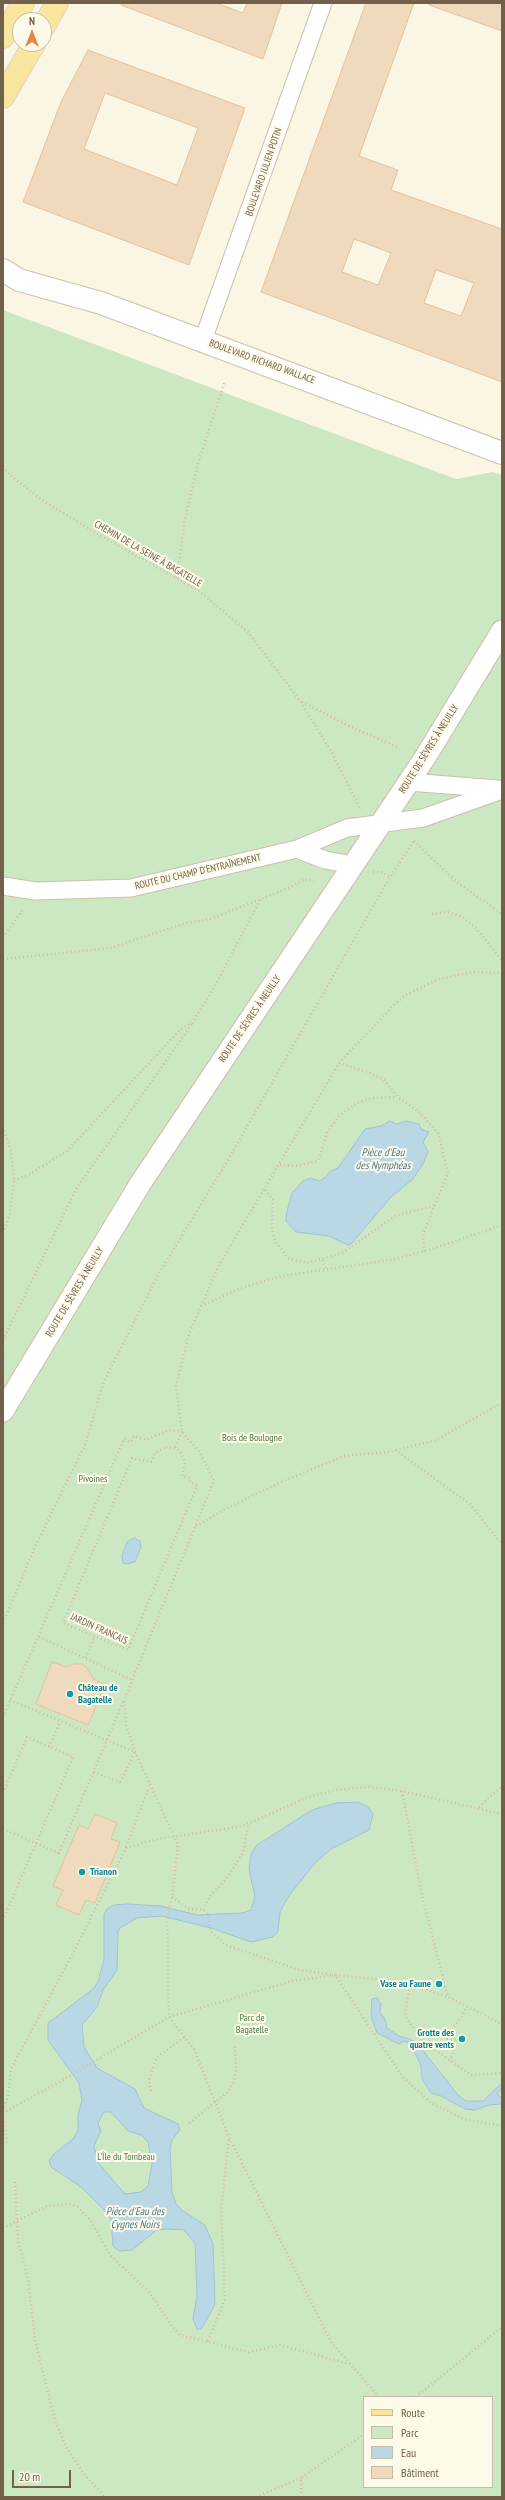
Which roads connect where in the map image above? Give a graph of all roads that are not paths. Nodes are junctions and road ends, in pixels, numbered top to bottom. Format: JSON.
{"nodes":[{"id":1,"x":23,"y":3,"type":"edge"},
{"id":2,"x":57,"y":3,"type":"edge"},
{"id":3,"x":323,"y":3,"type":"edge"},
{"id":4,"x":52,"y":12,"type":"edge"},
{"id":5,"x":3,"y":37,"type":"edge"},
{"id":6,"x":29,"y":52,"type":"edge"},
{"id":7,"x":3,"y":97,"type":"edge"},
{"id":8,"x":8,"y":278,"type":"edge"},
{"id":9,"x":203,"y":340,"type":"junction"},
{"id":10,"x":502,"y":453,"type":"edge"},
{"id":11,"x":502,"y":631,"type":"edge"},
{"id":12,"x":410,"y":782,"type":"junction"},
{"id":13,"x":502,"y":790,"type":"edge"},
{"id":14,"x":382,"y":822,"type":"junction"},
{"id":15,"x":298,"y":849,"type":"junction"},
{"id":16,"x":353,"y":865,"type":"junction"},
{"id":17,"x":3,"y":886,"type":"edge"},
{"id":18,"x":3,"y":1411,"type":"edge"}],
"edges":[{"from":1,"to":5,"type":"main road"},
{"from":2,"to":4,"type":"main road"},
{"from":3,"to":9,"type":"street","name":"BOULEVARD JULIEN POTIN"},
{"from":6,"to":7,"type":"main road"},
{"from":8,"to":9,"type":"main road","name":"BOULEVARD RICHARD WALLACE"},
{"from":9,"to":10,"type":"main road","name":"BOULEVARD RICHARD WALLACE"},
{"from":11,"to":12,"type":"street","name":"ROUTE DE SÈVRES À NEUILLY"},
{"from":12,"to":13,"type":"street","name":"ROUTE DU CHAMP D'ENTRAÎNEMENT"},
{"from":12,"to":14,"type":"street","name":"ROUTE DE SÈVRES À NEUILLY"},
{"from":13,"to":14,"type":"street","name":"ROUTE DU CHAMP D'ENTRAÎNEMENT"},
{"from":14,"to":15,"type":"street","name":"ROUTE DU CHAMP D'ENTRAÎNEMENT"},
{"from":14,"to":16,"type":"street","name":"ROUTE DE SÈVRES À NEUILLY"},
{"from":15,"to":16,"type":"street"},
{"from":15,"to":17,"type":"street","name":"ROUTE DU CHAMP D'ENTRAÎNEMENT"},
{"from":16,"to":18,"type":"street","name":"ROUTE DE SÈVRES À NEUILLY"}]}
